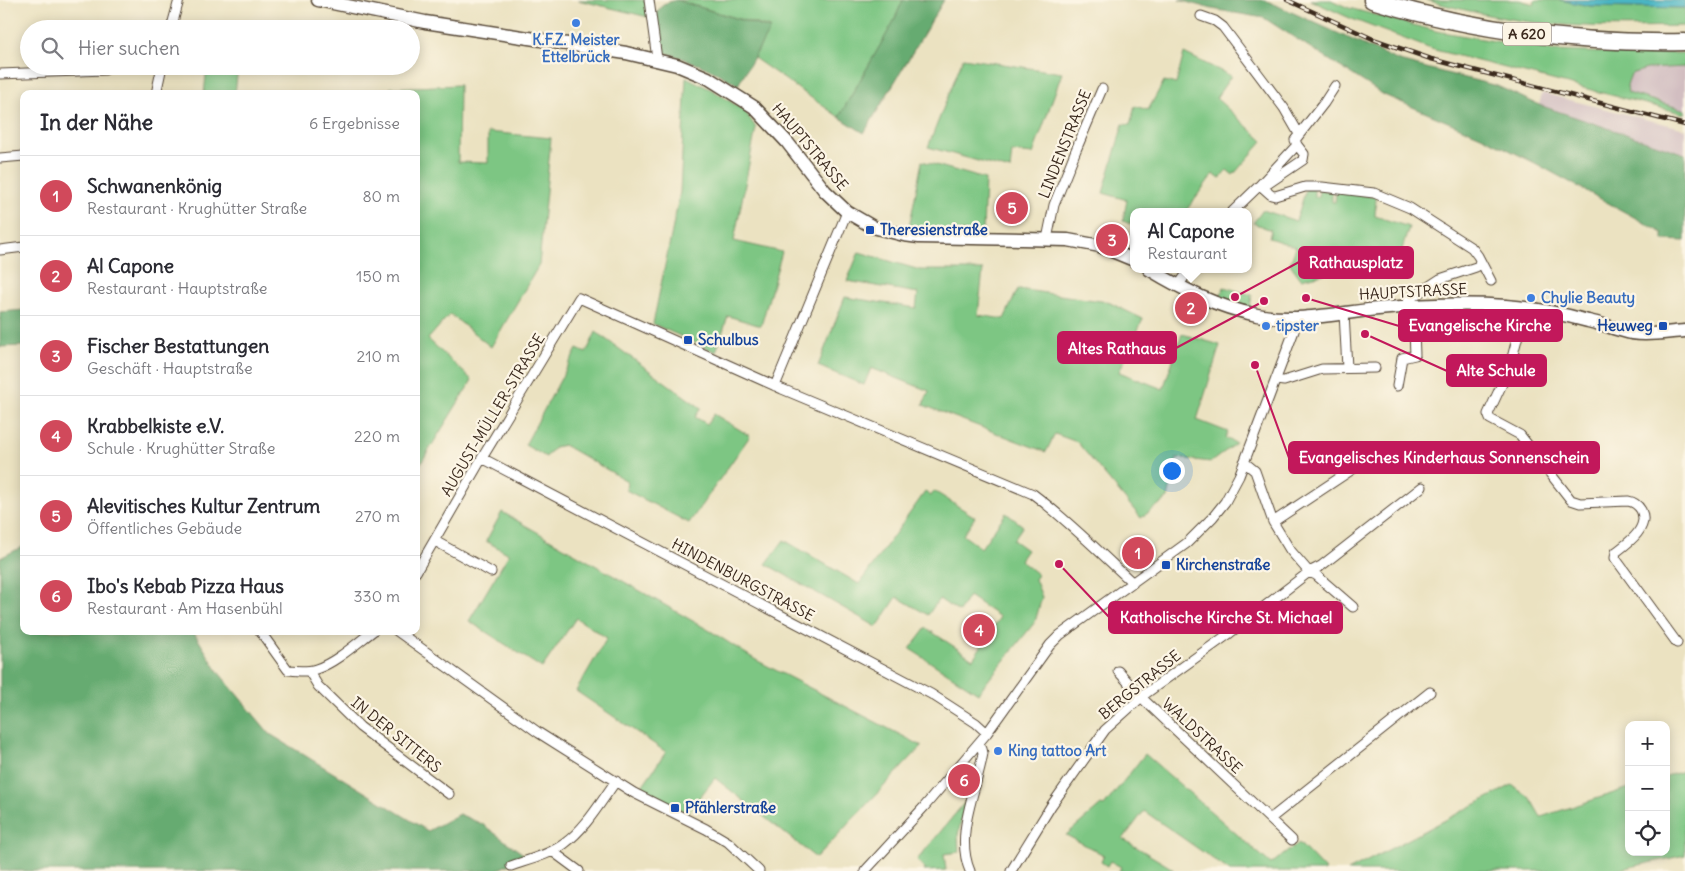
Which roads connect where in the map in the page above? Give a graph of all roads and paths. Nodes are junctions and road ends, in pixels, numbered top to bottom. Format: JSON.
{"nodes":[{"id":1,"x":179,"y":0,"type":"edge"},
{"id":2,"x":318,"y":0,"type":"edge"},
{"id":3,"x":649,"y":0,"type":"edge"},
{"id":4,"x":1372,"y":0,"type":"edge"},
{"id":5,"x":1407,"y":0,"type":"edge"},
{"id":6,"x":1201,"y":16,"type":"dead end"},
{"id":7,"x":173,"y":20,"type":"edge"},
{"id":8,"x":415,"y":20,"type":"edge"},
{"id":9,"x":420,"y":21,"type":"edge"},
{"id":10,"x":1685,"y":32,"type":"edge"},
{"id":11,"x":1685,"y":42,"type":"edge"},
{"id":12,"x":657,"y":59,"type":"junction"},
{"id":13,"x":20,"y":73,"type":"edge"},
{"id":14,"x":0,"y":74,"type":"edge"},
{"id":15,"x":160,"y":75,"type":"edge"},
{"id":16,"x":1335,"y":86,"type":"dead end"},
{"id":17,"x":1102,"y":89,"type":"dead end"},
{"id":18,"x":157,"y":90,"type":"edge"},
{"id":19,"x":1299,"y":134,"type":"junction"},
{"id":20,"x":1297,"y":146,"type":"junction"},
{"id":21,"x":20,"y":156,"type":"edge"},
{"id":22,"x":0,"y":158,"type":"edge"},
{"id":23,"x":1260,"y":187,"type":"junction"},
{"id":24,"x":1236,"y":208,"type":"edge"},
{"id":25,"x":846,"y":212,"type":"junction"},
{"id":26,"x":1047,"y":239,"type":"junction"},
{"id":27,"x":20,"y":248,"type":"edge"},
{"id":28,"x":0,"y":250,"type":"edge"},
{"id":29,"x":1130,"y":258,"type":"edge"},
{"id":30,"x":1480,"y":260,"type":"junction"},
{"id":31,"x":1157,"y":273,"type":"edge"},
{"id":32,"x":1187,"y":273,"type":"edge"},
{"id":33,"x":1490,"y":281,"type":"dead end"},
{"id":34,"x":1178,"y":286,"type":"junction"},
{"id":35,"x":1411,"y":306,"type":"junction"},
{"id":36,"x":1525,"y":309,"type":"junction"},
{"id":37,"x":1344,"y":313,"type":"junction"},
{"id":38,"x":1296,"y":317,"type":"junction"},
{"id":39,"x":1685,"y":331,"type":"edge"},
{"id":40,"x":1347,"y":368,"type":"junction"},
{"id":41,"x":1374,"y":368,"type":"dead end"},
{"id":42,"x":1276,"y":380,"type":"junction"},
{"id":43,"x":775,"y":386,"type":"junction"},
{"id":44,"x":1397,"y":386,"type":"dead end"},
{"id":45,"x":1377,"y":453,"type":"dead end"},
{"id":46,"x":482,"y":458,"type":"junction"},
{"id":47,"x":1244,"y":462,"type":"junction"},
{"id":48,"x":1422,"y":487,"type":"dead end"},
{"id":49,"x":1273,"y":522,"type":"junction"},
{"id":50,"x":435,"y":541,"type":"junction"},
{"id":51,"x":420,"y":565,"type":"edge"},
{"id":52,"x":491,"y":572,"type":"dead end"},
{"id":53,"x":1309,"y":572,"type":"junction"},
{"id":54,"x":1133,"y":583,"type":"junction"},
{"id":55,"x":1353,"y":607,"type":"dead end"},
{"id":56,"x":263,"y":635,"type":"edge"},
{"id":57,"x":366,"y":635,"type":"edge"},
{"id":58,"x":402,"y":635,"type":"edge"},
{"id":59,"x":1677,"y":643,"type":"dead end"},
{"id":60,"x":309,"y":670,"type":"junction"},
{"id":61,"x":1118,"y":670,"type":"dead end"},
{"id":62,"x":1430,"y":692,"type":"dead end"},
{"id":63,"x":1142,"y":697,"type":"junction"},
{"id":64,"x":987,"y":733,"type":"junction"},
{"id":65,"x":978,"y":744,"type":"junction"},
{"id":66,"x":616,"y":782,"type":"junction"},
{"id":67,"x":449,"y":794,"type":"dead end"},
{"id":68,"x":1270,"y":818,"type":"junction"},
{"id":69,"x":1292,"y":840,"type":"dead end"},
{"id":70,"x":552,"y":851,"type":"junction"},
{"id":71,"x":511,"y":866,"type":"dead end"},
{"id":72,"x":579,"y":871,"type":"edge"},
{"id":73,"x":759,"y":871,"type":"edge"},
{"id":74,"x":865,"y":871,"type":"edge"},
{"id":75,"x":970,"y":871,"type":"edge"},
{"id":76,"x":1011,"y":871,"type":"edge"}],
"edges":[{"from":1,"to":7,"type":"street"},
{"from":2,"to":8,"type":"main road","name":"HAUPTSTRASSE"},
{"from":3,"to":12,"type":"street"},
{"from":4,"to":11,"type":"highway","number":"A 620"},
{"from":5,"to":10,"type":"highway","number":"A 620"},
{"from":6,"to":19,"type":"street"},
{"from":9,"to":12,"type":"main road","name":"HAUPTSTRASSE"},
{"from":12,"to":25,"type":"main road","name":"HAUPTSTRASSE"},
{"from":13,"to":14,"type":"street"},
{"from":15,"to":18,"type":"street"},
{"from":16,"to":19,"type":"street"},
{"from":17,"to":26,"type":"street","name":"LINDENSTRASSE"},
{"from":19,"to":20,"type":"street"},
{"from":20,"to":23,"type":"street"},
{"from":20,"to":23,"type":"street"},
{"from":21,"to":22,"type":"street"},
{"from":23,"to":24,"type":"street"},
{"from":23,"to":30,"type":"street"},
{"from":25,"to":26,"type":"main road","name":"HAUPTSTRASSE"},
{"from":25,"to":43,"type":"street"},
{"from":26,"to":29,"type":"main road","name":"HAUPTSTRASSE"},
{"from":27,"to":28,"type":"street"},
{"from":30,"to":33,"type":"street"},
{"from":30,"to":35,"type":"street"},
{"from":31,"to":34,"type":"main road","name":"HAUPTSTRASSE"},
{"from":32,"to":34,"type":"street"},
{"from":34,"to":38,"type":"main road","name":"HAUPTSTRASSE"},
{"from":35,"to":36,"type":"main road","name":"HAUPTSTRASSE"},
{"from":35,"to":37,"type":"main road","name":"HAUPTSTRASSE"},
{"from":35,"to":44,"type":"street"},
{"from":36,"to":39,"type":"main road","name":"HAUPTSTRASSE"},
{"from":36,"to":59,"type":"street"},
{"from":37,"to":38,"type":"main road","name":"HAUPTSTRASSE"},
{"from":37,"to":40,"type":"street"},
{"from":38,"to":42,"type":"street"},
{"from":40,"to":41,"type":"street"},
{"from":40,"to":42,"type":"street"},
{"from":42,"to":47,"type":"street"},
{"from":43,"to":46,"type":"street","name":"AUGUST-MÜLLER-STRASSE"},
{"from":43,"to":54,"type":"street"},
{"from":45,"to":49,"type":"street"},
{"from":46,"to":50,"type":"street","name":"AUGUST-MÜLLER-STRASSE"},
{"from":46,"to":64,"type":"street","name":"HINDENBURGSTRASSE"},
{"from":47,"to":49,"type":"street"},
{"from":47,"to":54,"type":"street"},
{"from":48,"to":53,"type":"street","name":"BERGSTRASSE"},
{"from":49,"to":53,"type":"street"},
{"from":50,"to":51,"type":"street","name":"AUGUST-MÜLLER-STRASSE"},
{"from":50,"to":52,"type":"street"},
{"from":53,"to":55,"type":"street"},
{"from":53,"to":63,"type":"street","name":"BERGSTRASSE"},
{"from":54,"to":64,"type":"street"},
{"from":56,"to":60,"type":"street"},
{"from":57,"to":60,"type":"street"},
{"from":58,"to":66,"type":"street"},
{"from":60,"to":67,"type":"street","name":"IN DER SITTERS"},
{"from":61,"to":63,"type":"street","name":"WALDSTRASSE"},
{"from":62,"to":68,"type":"street"},
{"from":63,"to":68,"type":"street","name":"WALDSTRASSE"},
{"from":63,"to":76,"type":"street","name":"BERGSTRASSE"},
{"from":64,"to":65,"type":"street"},
{"from":65,"to":74,"type":"street"},
{"from":65,"to":75,"type":"street"},
{"from":66,"to":70,"type":"street"},
{"from":66,"to":73,"type":"street"},
{"from":68,"to":69,"type":"street","name":"WALDSTRASSE"},
{"from":70,"to":71,"type":"street"},
{"from":70,"to":72,"type":"street"}]}
